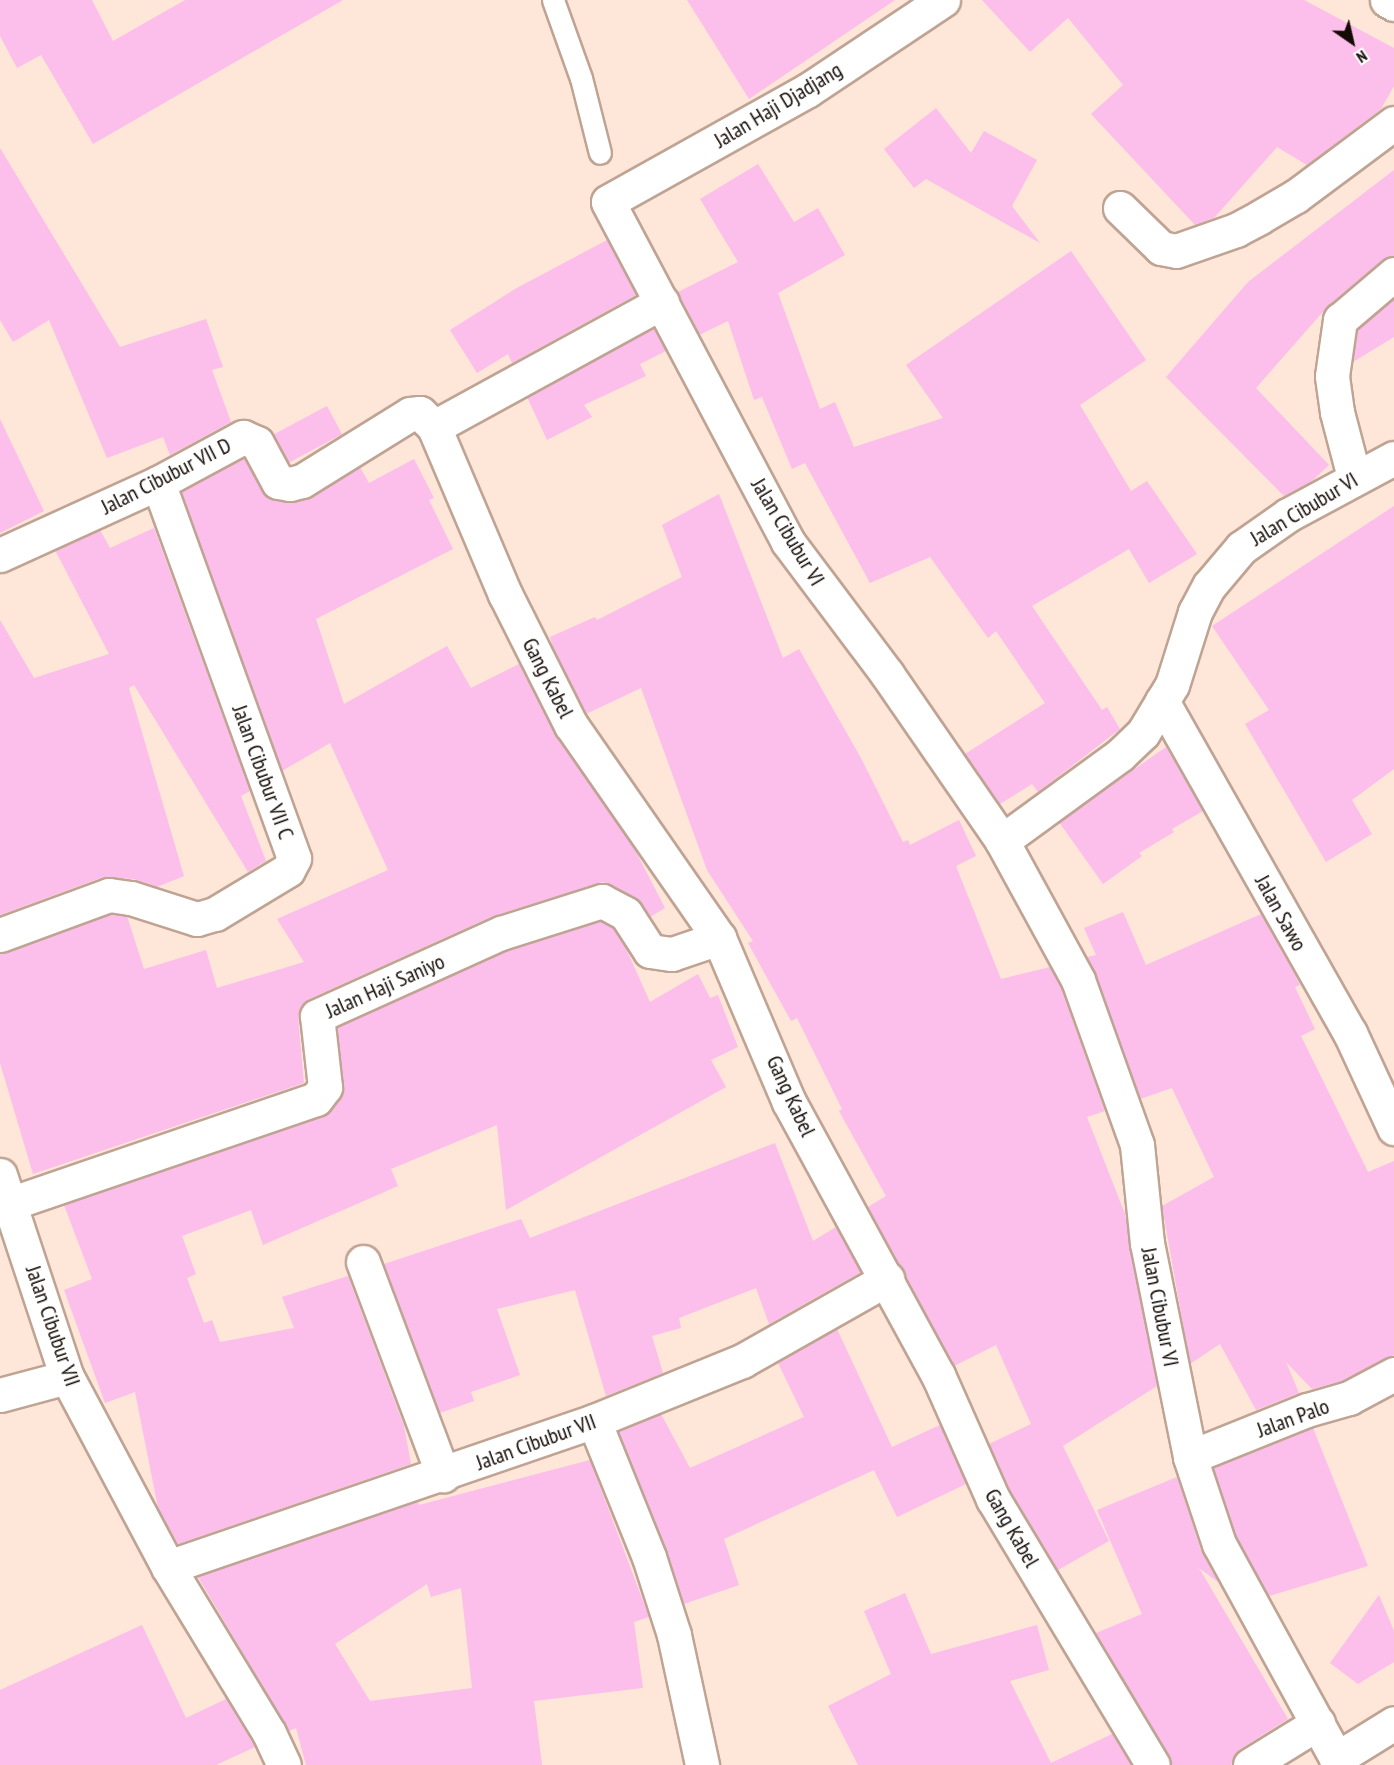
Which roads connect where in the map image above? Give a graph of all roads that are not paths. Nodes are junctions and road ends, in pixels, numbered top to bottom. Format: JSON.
{"nodes":[{"id":1,"x":553,"y":0,"type":"edge"},
{"id":2,"x":943,"y":0,"type":"edge"},
{"id":3,"x":1388,"y":0,"type":"edge"},
{"id":4,"x":1394,"y":4,"type":"edge"},
{"id":5,"x":1394,"y":123,"type":"edge"},
{"id":6,"x":600,"y":153,"type":"dead end"},
{"id":7,"x":608,"y":202,"type":"joint"},
{"id":8,"x":1120,"y":208,"type":"dead end"},
{"id":9,"x":1394,"y":274,"type":"edge"},
{"id":10,"x":662,"y":302,"type":"junction"},
{"id":11,"x":434,"y":427,"type":"junction"},
{"id":12,"x":1394,"y":458,"type":"edge"},
{"id":13,"x":1354,"y":477,"type":"junction"},
{"id":14,"x":158,"y":483,"type":"junction"},
{"id":15,"x":0,"y":555,"type":"edge"},
{"id":16,"x":1162,"y":702,"type":"junction"},
{"id":17,"x":1002,"y":841,"type":"junction"},
{"id":18,"x":0,"y":935,"type":"edge"},
{"id":19,"x":719,"y":938,"type":"junction"},
{"id":20,"x":1394,"y":1128,"type":"edge"},
{"id":21,"x":5,"y":1190,"type":"edge"},
{"id":22,"x":363,"y":1262,"type":"dead end"},
{"id":23,"x":887,"y":1278,"type":"junction"},
{"id":24,"x":1394,"y":1374,"type":"edge"},
{"id":25,"x":66,"y":1377,"type":"junction"},
{"id":26,"x":0,"y":1395,"type":"edge"},
{"id":27,"x":594,"y":1421,"type":"junction"},
{"id":28,"x":1190,"y":1457,"type":"junction"},
{"id":29,"x":443,"y":1475,"type":"junction"},
{"id":30,"x":168,"y":1567,"type":"junction"},
{"id":31,"x":1318,"y":1723,"type":"junction"},
{"id":32,"x":1394,"y":1723,"type":"edge"},
{"id":33,"x":1338,"y":1762,"type":"edge"},
{"id":34,"x":284,"y":1765,"type":"edge"},
{"id":35,"x":702,"y":1765,"type":"edge"},
{"id":36,"x":1153,"y":1765,"type":"edge"},
{"id":37,"x":1250,"y":1765,"type":"edge"}],
"edges":[{"from":1,"to":6,"type":"lane"},
{"from":2,"to":7,"type":"street","name":"Jalan Haji Djadjang"},
{"from":3,"to":4,"type":"street"},
{"from":5,"to":8,"type":"street"},
{"from":7,"to":10,"type":"street","name":"Jalan Cibubur VI"},
{"from":9,"to":13,"type":"street"},
{"from":10,"to":11,"type":"street"},
{"from":10,"to":17,"type":"street","name":"Jalan Cibubur VI"},
{"from":11,"to":14,"type":"street","name":"Jalan Cibubur VII D"},
{"from":11,"to":19,"type":"street","name":"Gang Kabel"},
{"from":12,"to":13,"type":"street","name":"Jalan Cibubur VI"},
{"from":13,"to":16,"type":"street","name":"Jalan Cibubur VI"},
{"from":14,"to":15,"type":"street","name":"Jalan Cibubur VII D"},
{"from":14,"to":18,"type":"street","name":"Jalan Cibubur VII C"},
{"from":16,"to":17,"type":"street","name":"Jalan Cibubur VI"},
{"from":16,"to":20,"type":"street","name":"Jalan Sawo"},
{"from":17,"to":28,"type":"street","name":"Jalan Cibubur VI"},
{"from":19,"to":21,"type":"street","name":"Jalan Haji Saniyo"},
{"from":19,"to":23,"type":"street","name":"Gang Kabel"},
{"from":21,"to":25,"type":"street","name":"Jalan Cibubur VII"},
{"from":22,"to":29,"type":"street"},
{"from":23,"to":27,"type":"street","name":"Jalan Cibubur VII"},
{"from":23,"to":36,"type":"street","name":"Gang Kabel"},
{"from":24,"to":28,"type":"street","name":"Jalan Palo"},
{"from":25,"to":26,"type":"street"},
{"from":25,"to":30,"type":"street","name":"Jalan Cibubur VII"},
{"from":27,"to":29,"type":"street","name":"Jalan Cibubur VII"},
{"from":27,"to":35,"type":"street"},
{"from":28,"to":31,"type":"street","name":"Jalan Cibubur VI"},
{"from":29,"to":30,"type":"street","name":"Jalan Cibubur VII"},
{"from":30,"to":34,"type":"street","name":"Jalan Cibubur VII"},
{"from":31,"to":33,"type":"street","name":"Jalan Cibubur VI"},
{"from":31,"to":37,"type":"street"},
{"from":32,"to":33,"type":"street"}]}
